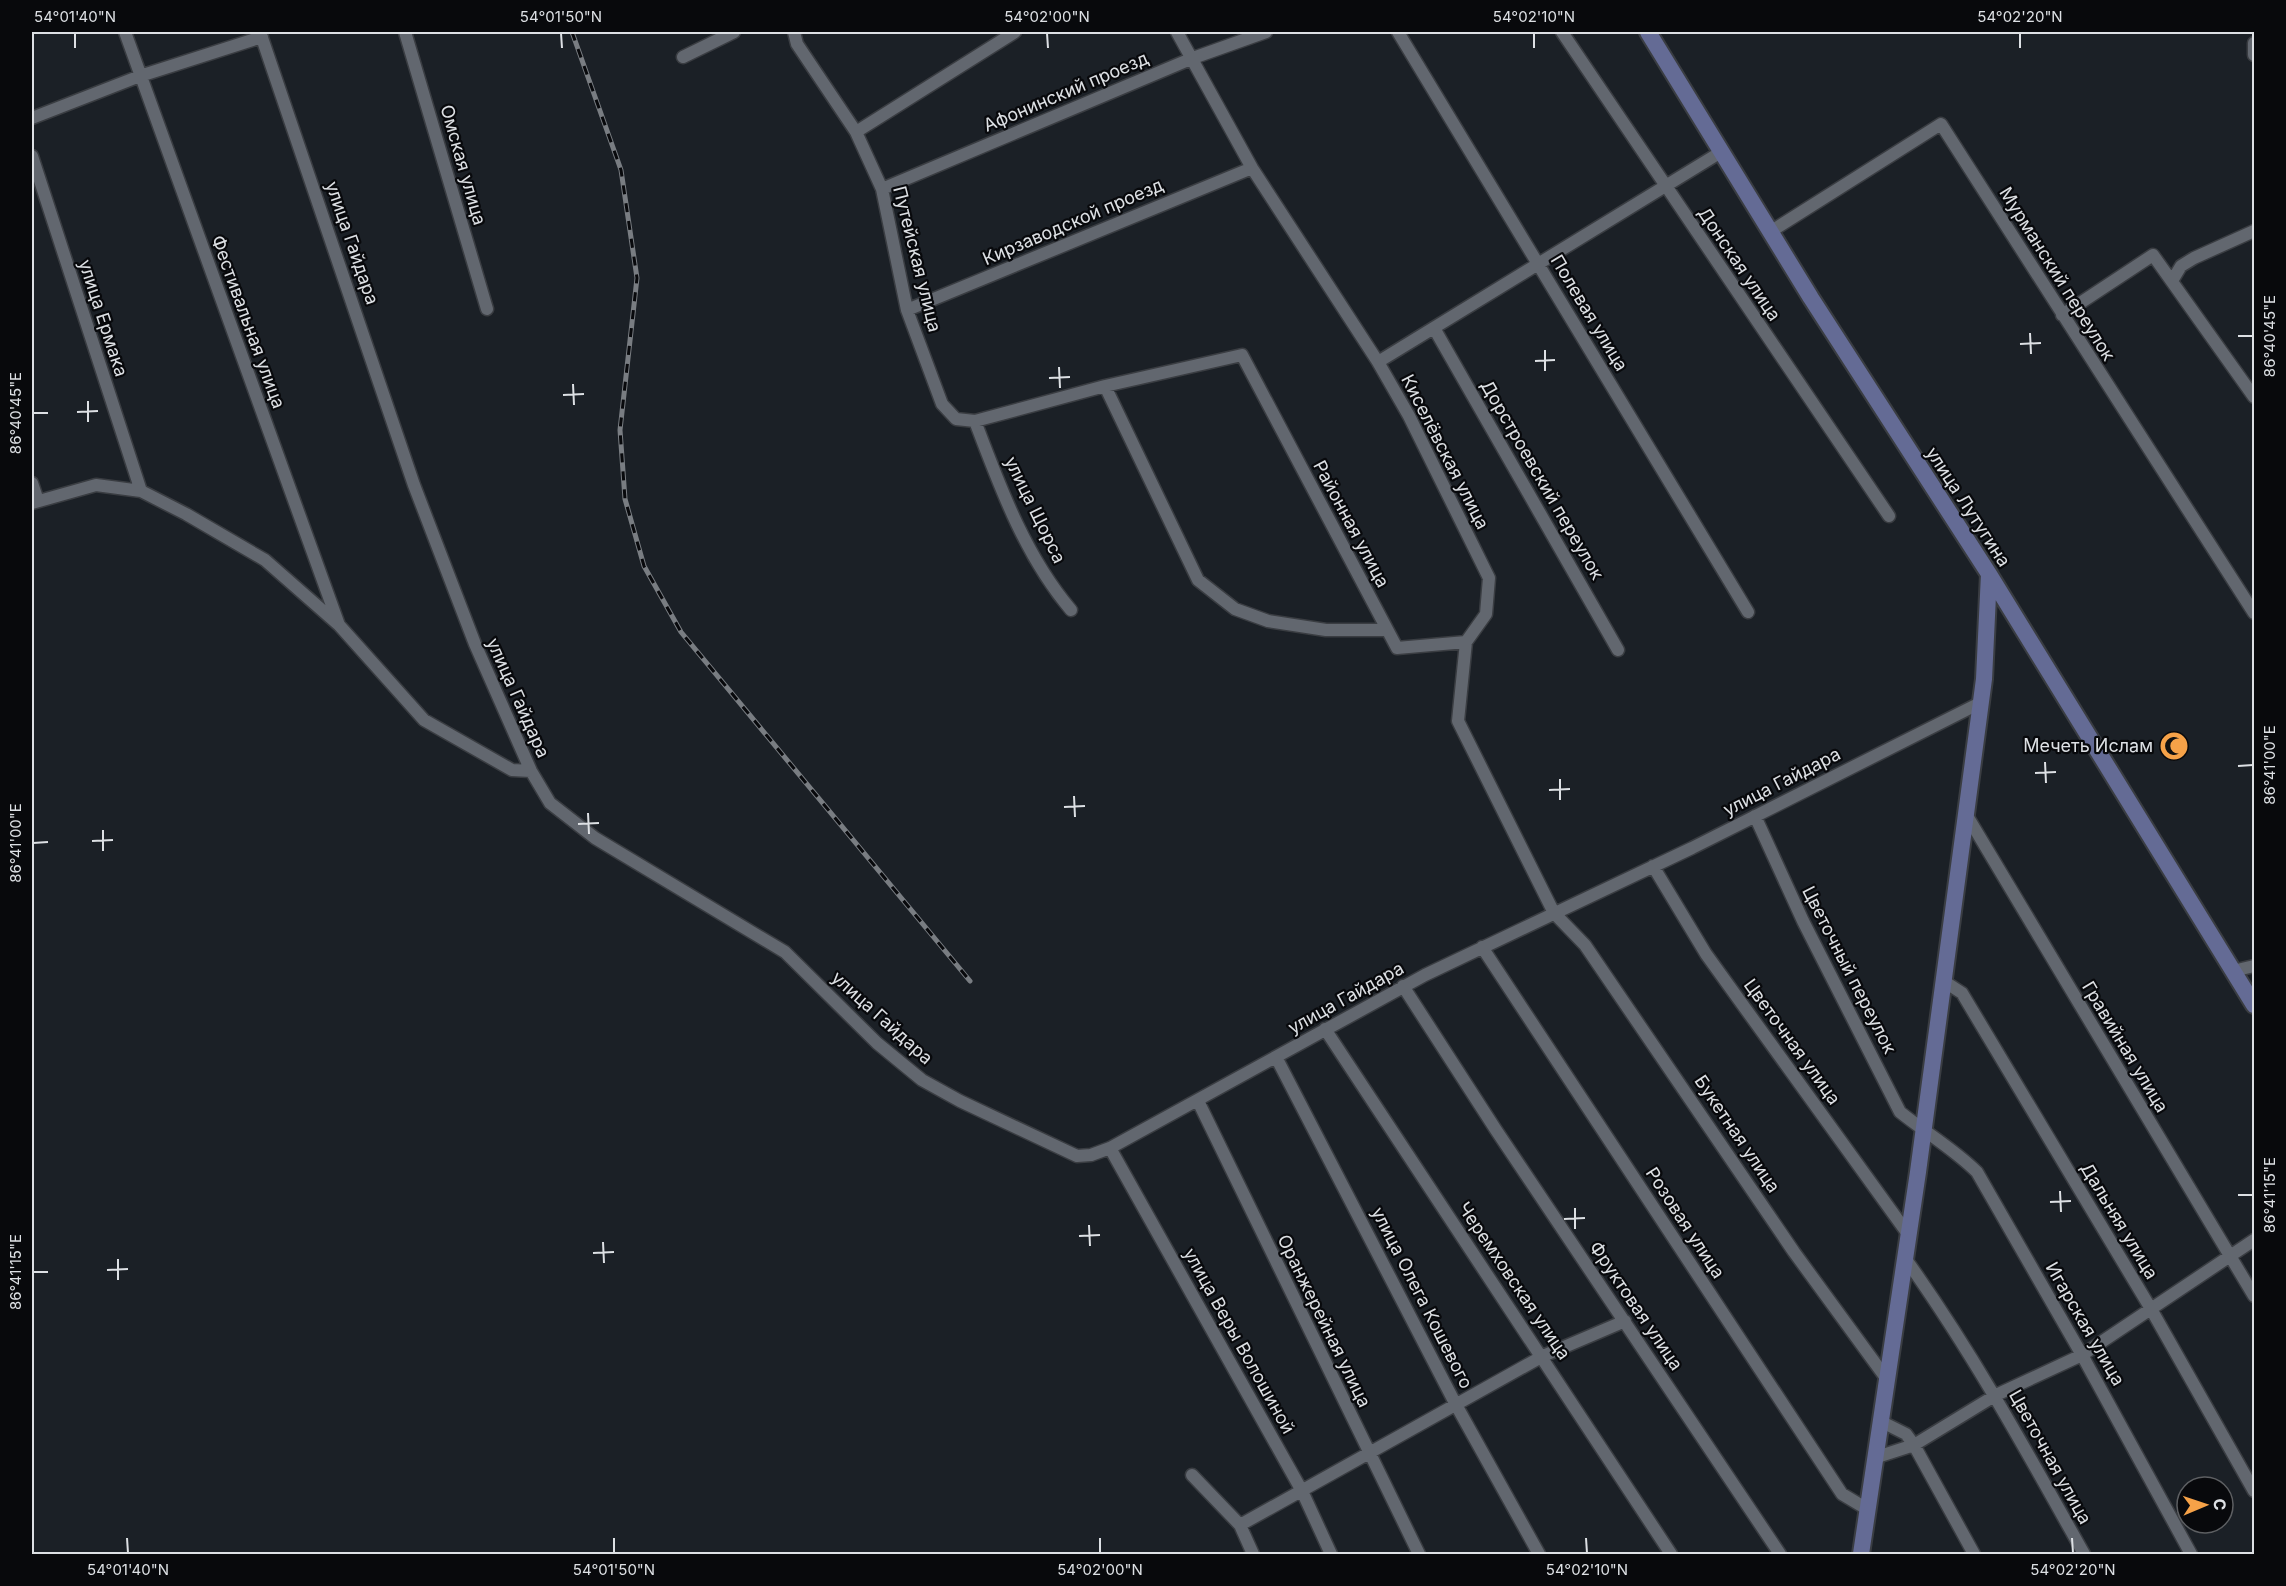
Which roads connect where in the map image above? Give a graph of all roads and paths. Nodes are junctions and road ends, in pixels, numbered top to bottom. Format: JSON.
{"nodes":[{"id":1,"x":125,"y":32,"type":"edge"},
{"id":2,"x":405,"y":32,"type":"edge"},
{"id":3,"x":734,"y":32,"type":"edge"},
{"id":4,"x":794,"y":32,"type":"edge"},
{"id":5,"x":1015,"y":32,"type":"edge"},
{"id":6,"x":1177,"y":32,"type":"edge"},
{"id":7,"x":1266,"y":32,"type":"edge"},
{"id":8,"x":1398,"y":32,"type":"edge"},
{"id":9,"x":1562,"y":32,"type":"edge"},
{"id":10,"x":1648,"y":32,"type":"edge"},
{"id":11,"x":261,"y":34,"type":"edge"},
{"id":12,"x":2254,"y":43,"type":"edge"},
{"id":13,"x":2254,"y":55,"type":"edge"},
{"id":14,"x":683,"y":57,"type":"dead end"},
{"id":15,"x":1193,"y":58,"type":"junction"},
{"id":16,"x":140,"y":76,"type":"junction"},
{"id":17,"x":32,"y":118,"type":"edge"},
{"id":18,"x":856,"y":132,"type":"junction"},
{"id":19,"x":1721,"y":152,"type":"junction"},
{"id":20,"x":32,"y":156,"type":"edge"},
{"id":21,"x":1252,"y":168,"type":"junction"},
{"id":22,"x":1664,"y":185,"type":"junction"},
{"id":23,"x":882,"y":189,"type":"junction"},
{"id":24,"x":2254,"y":231,"type":"edge"},
{"id":25,"x":1770,"y":232,"type":"junction"},
{"id":26,"x":1538,"y":263,"type":"junction"},
{"id":27,"x":2172,"y":281,"type":"junction"},
{"id":28,"x":487,"y":309,"type":"dead end"},
{"id":29,"x":907,"y":310,"type":"junction"},
{"id":30,"x":2062,"y":315,"type":"junction"},
{"id":31,"x":1434,"y":328,"type":"junction"},
{"id":32,"x":1378,"y":362,"type":"junction"},
{"id":33,"x":1105,"y":386,"type":"junction"},
{"id":34,"x":2254,"y":397,"type":"edge"},
{"id":35,"x":975,"y":421,"type":"junction"},
{"id":36,"x":32,"y":483,"type":"edge"},
{"id":37,"x":141,"y":491,"type":"junction"},
{"id":38,"x":35,"y":502,"type":"edge"},
{"id":39,"x":1889,"y":516,"type":"dead end"},
{"id":40,"x":1989,"y":574,"type":"junction"},
{"id":41,"x":1071,"y":610,"type":"dead end"},
{"id":42,"x":1748,"y":612,"type":"dead end"},
{"id":43,"x":2254,"y":613,"type":"edge"},
{"id":44,"x":339,"y":625,"type":"junction"},
{"id":45,"x":1386,"y":630,"type":"junction"},
{"id":46,"x":1466,"y":642,"type":"junction"},
{"id":47,"x":1618,"y":650,"type":"dead end"},
{"id":48,"x":1980,"y":703,"type":"junction"},
{"id":49,"x":531,"y":771,"type":"junction"},
{"id":50,"x":1966,"y":814,"type":"junction"},
{"id":51,"x":1755,"y":816,"type":"junction"},
{"id":52,"x":1653,"y":866,"type":"junction"},
{"id":53,"x":1554,"y":913,"type":"junction"},
{"id":54,"x":1482,"y":947,"type":"junction"},
{"id":55,"x":2254,"y":966,"type":"edge"},
{"id":56,"x":2233,"y":970,"type":"junction"},
{"id":57,"x":1942,"y":980,"type":"junction"},
{"id":58,"x":1403,"y":986,"type":"junction"},
{"id":59,"x":2254,"y":1005,"type":"edge"},
{"id":60,"x":1325,"y":1029,"type":"junction"},
{"id":61,"x":1276,"y":1057,"type":"junction"},
{"id":62,"x":1198,"y":1101,"type":"junction"},
{"id":63,"x":1923,"y":1131,"type":"junction"},
{"id":64,"x":1110,"y":1148,"type":"junction"},
{"id":65,"x":1908,"y":1234,"type":"junction"},
{"id":66,"x":2254,"y":1240,"type":"edge"},
{"id":67,"x":2229,"y":1257,"type":"junction"},
{"id":68,"x":1905,"y":1258,"type":"junction"},
{"id":69,"x":2254,"y":1296,"type":"edge"},
{"id":70,"x":2151,"y":1309,"type":"junction"},
{"id":71,"x":1624,"y":1321,"type":"junction"},
{"id":72,"x":2082,"y":1355,"type":"junction"},
{"id":73,"x":1543,"y":1356,"type":"junction"},
{"id":74,"x":1886,"y":1378,"type":"junction"},
{"id":75,"x":1996,"y":1395,"type":"junction"},
{"id":76,"x":1455,"y":1403,"type":"junction"},
{"id":77,"x":1880,"y":1421,"type":"junction"},
{"id":78,"x":1914,"y":1445,"type":"junction"},
{"id":79,"x":1369,"y":1455,"type":"junction"},
{"id":80,"x":1874,"y":1458,"type":"junction"},
{"id":81,"x":1192,"y":1475,"type":"dead end"},
{"id":82,"x":1302,"y":1491,"type":"junction"},
{"id":83,"x":2254,"y":1491,"type":"edge"},
{"id":84,"x":1867,"y":1509,"type":"junction"},
{"id":85,"x":1240,"y":1525,"type":"junction"},
{"id":86,"x":1862,"y":1553,"type":"edge"},
{"id":87,"x":1253,"y":1554,"type":"edge"},
{"id":88,"x":1331,"y":1554,"type":"edge"},
{"id":89,"x":1419,"y":1554,"type":"edge"},
{"id":90,"x":1539,"y":1554,"type":"edge"},
{"id":91,"x":1671,"y":1554,"type":"edge"},
{"id":92,"x":1780,"y":1554,"type":"edge"},
{"id":93,"x":1974,"y":1554,"type":"edge"},
{"id":94,"x":2084,"y":1554,"type":"edge"},
{"id":95,"x":2192,"y":1554,"type":"edge"}],
"edges":[{"from":1,"to":16,"type":"street","name":"Фестивальная улица"},
{"from":2,"to":28,"type":"street","name":"Омская улица"},
{"from":3,"to":14,"type":"street"},
{"from":4,"to":18,"type":"street","name":"Путейская улица"},
{"from":5,"to":18,"type":"street"},
{"from":6,"to":15,"type":"street","name":"Киселёвская улица"},
{"from":7,"to":15,"type":"street","name":"Афонинский проезд"},
{"from":8,"to":26,"type":"street","name":"Полевая улица"},
{"from":9,"to":22,"type":"street","name":"Донская улица"},
{"from":10,"to":19,"type":"main road","name":"улица Лутугина"},
{"from":11,"to":16,"type":"street"},
{"from":11,"to":49,"type":"street","name":"улица Гайдара"},
{"from":12,"to":13,"type":"street"},
{"from":15,"to":21,"type":"street","name":"Киселёвская улица"},
{"from":15,"to":23,"type":"street","name":"Афонинский проезд"},
{"from":16,"to":17,"type":"street"},
{"from":16,"to":44,"type":"street","name":"Фестивальная улица"},
{"from":18,"to":23,"type":"street","name":"Путейская улица"},
{"from":19,"to":22,"type":"street"},
{"from":19,"to":25,"type":"main road","name":"улица Лутугина"},
{"from":20,"to":37,"type":"street","name":"улица Ермака"},
{"from":21,"to":29,"type":"street","name":"Кирзаводской проезд"},
{"from":21,"to":32,"type":"street","name":"Киселёвская улица"},
{"from":22,"to":26,"type":"street"},
{"from":22,"to":39,"type":"street","name":"Донская улица"},
{"from":23,"to":29,"type":"street","name":"Путейская улица"},
{"from":24,"to":27,"type":"street"},
{"from":25,"to":30,"type":"street","name":"Мурманский переулок"},
{"from":25,"to":40,"type":"main road","name":"улица Лутугина"},
{"from":26,"to":31,"type":"street"},
{"from":26,"to":42,"type":"street","name":"Полевая улица"},
{"from":27,"to":30,"type":"street"},
{"from":27,"to":34,"type":"street"},
{"from":29,"to":35,"type":"street","name":"Путейская улица"},
{"from":30,"to":43,"type":"street","name":"Мурманский переулок"},
{"from":31,"to":32,"type":"street"},
{"from":31,"to":47,"type":"street","name":"Дорстроевский переулок"},
{"from":32,"to":46,"type":"street","name":"Киселёвская улица"},
{"from":33,"to":35,"type":"street"},
{"from":33,"to":45,"type":"street"},
{"from":33,"to":45,"type":"street","name":"Районная улица"},
{"from":35,"to":41,"type":"street","name":"улица Щорса"},
{"from":36,"to":38,"type":"street"},
{"from":37,"to":38,"type":"street"},
{"from":37,"to":44,"type":"street"},
{"from":40,"to":48,"type":"main road"},
{"from":40,"to":56,"type":"main road","name":"улица Лутугина"},
{"from":44,"to":49,"type":"street"},
{"from":45,"to":46,"type":"street","name":"Районная улица"},
{"from":46,"to":53,"type":"street","name":"Киселёвская улица"},
{"from":48,"to":50,"type":"main road"},
{"from":48,"to":51,"type":"street","name":"улица Гайдара"},
{"from":49,"to":64,"type":"street","name":"улица Гайдара"},
{"from":50,"to":57,"type":"main road"},
{"from":50,"to":67,"type":"street","name":"Гравийная улица"},
{"from":51,"to":52,"type":"street","name":"улица Гайдара"},
{"from":51,"to":63,"type":"street","name":"Цветочный переулок"},
{"from":52,"to":53,"type":"street","name":"улица Гайдара"},
{"from":52,"to":65,"type":"street","name":"Цветочная улица"},
{"from":53,"to":54,"type":"street","name":"улица Гайдара"},
{"from":53,"to":74,"type":"street","name":"Букетная улица"},
{"from":54,"to":58,"type":"street","name":"улица Гайдара"},
{"from":54,"to":84,"type":"street","name":"Розовая улица"},
{"from":55,"to":56,"type":"street"},
{"from":56,"to":59,"type":"main road","name":"улица Лутугина"},
{"from":57,"to":63,"type":"main road"},
{"from":57,"to":70,"type":"street","name":"Дальняя улица"},
{"from":58,"to":60,"type":"street","name":"улица Гайдара"},
{"from":58,"to":71,"type":"street","name":"Фруктовая улица"},
{"from":60,"to":61,"type":"street","name":"улица Гайдара"},
{"from":60,"to":73,"type":"street","name":"Черемховская улица"},
{"from":61,"to":62,"type":"street","name":"улица Гайдара"},
{"from":61,"to":76,"type":"street","name":"улица Олега Кошевого"},
{"from":62,"to":64,"type":"street","name":"улица Гайдара"},
{"from":62,"to":79,"type":"street","name":"Оранжерейная улица"},
{"from":63,"to":65,"type":"main road"},
{"from":63,"to":72,"type":"street","name":"Игарская улица"},
{"from":64,"to":82,"type":"street","name":"улица Веры Волошиной"},
{"from":65,"to":68,"type":"main road"},
{"from":66,"to":67,"type":"street"},
{"from":67,"to":69,"type":"street","name":"Гравийная улица"},
{"from":67,"to":70,"type":"street"},
{"from":68,"to":74,"type":"main road"},
{"from":68,"to":75,"type":"street","name":"Цветочная улица"},
{"from":70,"to":72,"type":"street"},
{"from":70,"to":83,"type":"street","name":"Дальняя улица"},
{"from":71,"to":73,"type":"street"},
{"from":71,"to":92,"type":"street","name":"Фруктовая улица"},
{"from":72,"to":75,"type":"street"},
{"from":72,"to":95,"type":"street","name":"Игарская улица"},
{"from":73,"to":76,"type":"street"},
{"from":73,"to":91,"type":"street","name":"Черемховская улица"},
{"from":74,"to":77,"type":"main road"},
{"from":75,"to":78,"type":"street"},
{"from":75,"to":94,"type":"street","name":"Цветочная улица"},
{"from":76,"to":79,"type":"street"},
{"from":76,"to":90,"type":"street","name":"улица Олега Кошевого"},
{"from":77,"to":78,"type":"street"},
{"from":77,"to":80,"type":"main road"},
{"from":78,"to":80,"type":"street"},
{"from":78,"to":93,"type":"street"},
{"from":79,"to":82,"type":"street"},
{"from":79,"to":89,"type":"street","name":"Оранжерейная улица"},
{"from":80,"to":84,"type":"main road"},
{"from":81,"to":85,"type":"street"},
{"from":82,"to":85,"type":"street"},
{"from":82,"to":88,"type":"street","name":"улица Веры Волошиной"},
{"from":84,"to":86,"type":"main road"},
{"from":85,"to":87,"type":"street"}]}
